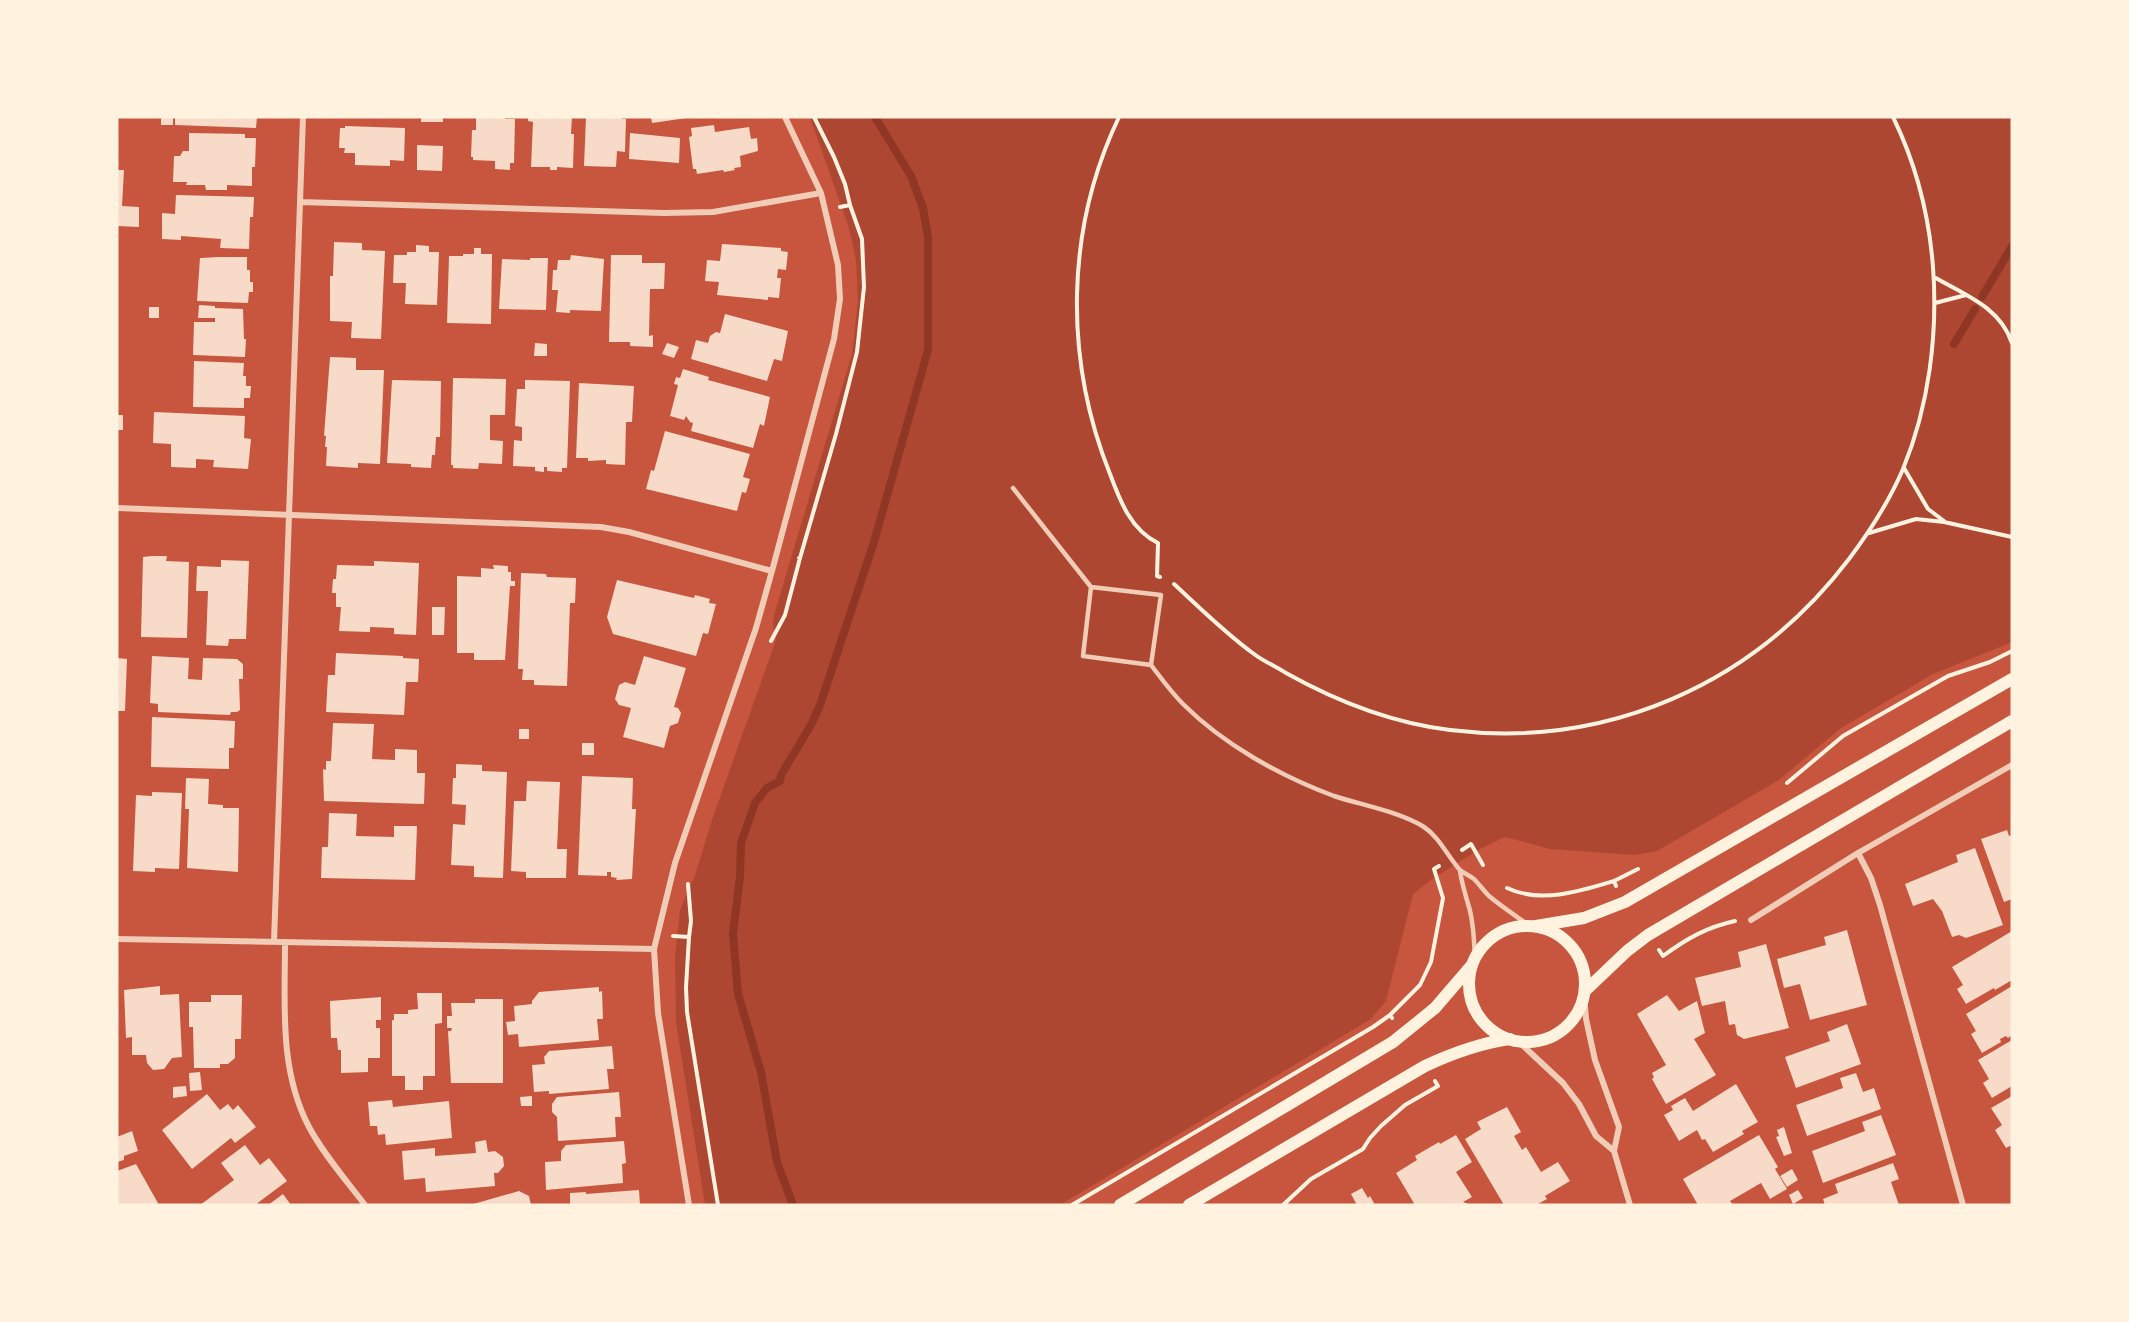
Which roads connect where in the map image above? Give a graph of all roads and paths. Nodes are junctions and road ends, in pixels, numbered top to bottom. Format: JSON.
{"nodes":[{"id":1,"x":303,"y":117,"type":"edge"},
{"id":2,"x":785,"y":117,"type":"edge"},
{"id":3,"x":814,"y":117,"type":"edge"},
{"id":4,"x":1119,"y":117,"type":"edge"},
{"id":5,"x":1893,"y":117,"type":"edge"},
{"id":6,"x":821,"y":193,"type":"junction"},
{"id":7,"x":300,"y":202,"type":"junction"},
{"id":8,"x":836,"y":208,"type":"dead end"},
{"id":9,"x":1934,"y":276,"type":"junction"},
{"id":10,"x":1966,"y":295,"type":"junction"},
{"id":11,"x":1935,"y":303,"type":"junction"},
{"id":12,"x":2012,"y":343,"type":"edge"},
{"id":13,"x":1904,"y":467,"type":"junction"},
{"id":14,"x":1013,"y":488,"type":"dead end"},
{"id":15,"x":117,"y":508,"type":"edge"},
{"id":16,"x":288,"y":515,"type":"junction"},
{"id":17,"x":1944,"y":522,"type":"junction"},
{"id":18,"x":1869,"y":533,"type":"junction"},
{"id":19,"x":2012,"y":537,"type":"edge"},
{"id":20,"x":801,"y":558,"type":"dead end"},
{"id":21,"x":772,"y":571,"type":"junction"},
{"id":22,"x":1163,"y":578,"type":"dead end"},
{"id":23,"x":1169,"y":579,"type":"dead end"},
{"id":24,"x":1091,"y":588,"type":"junction"},
{"id":25,"x":770,"y":645,"type":"dead end"},
{"id":26,"x":2012,"y":651,"type":"edge"},
{"id":27,"x":1151,"y":665,"type":"junction"},
{"id":28,"x":2012,"y":679,"type":"edge"},
{"id":29,"x":2012,"y":721,"type":"edge"},
{"id":30,"x":2012,"y":765,"type":"edge"},
{"id":31,"x":1780,"y":788,"type":"dead end"},
{"id":32,"x":1465,"y":848,"type":"dead end"},
{"id":33,"x":1858,"y":853,"type":"junction"},
{"id":34,"x":1439,"y":866,"type":"dead end"},
{"id":35,"x":1641,"y":868,"type":"dead end"},
{"id":36,"x":1460,"y":871,"type":"junction"},
{"id":37,"x":1486,"y":871,"type":"dead end"},
{"id":38,"x":690,"y":874,"type":"dead end"},
{"id":39,"x":1614,"y":881,"type":"junction"},
{"id":40,"x":1503,"y":885,"type":"dead end"},
{"id":41,"x":1618,"y":890,"type":"dead end"},
{"id":42,"x":1751,"y":920,"type":"joint"},
{"id":43,"x":1533,"y":926,"type":"junction"},
{"id":44,"x":672,"y":936,"type":"dead end"},
{"id":45,"x":689,"y":937,"type":"junction"},
{"id":46,"x":117,"y":939,"type":"edge"},
{"id":47,"x":274,"y":942,"type":"junction"},
{"id":48,"x":285,"y":943,"type":"junction"},
{"id":49,"x":1657,"y":948,"type":"dead end"},
{"id":50,"x":654,"y":949,"type":"junction"},
{"id":51,"x":1474,"y":962,"type":"junction"},
{"id":52,"x":1585,"y":993,"type":"junction"},
{"id":53,"x":1390,"y":1015,"type":"junction"},
{"id":54,"x":1395,"y":1022,"type":"dead end"},
{"id":55,"x":1514,"y":1040,"type":"junction"},
{"id":56,"x":1433,"y":1078,"type":"dead end"},
{"id":57,"x":1614,"y":1150,"type":"junction"},
{"id":58,"x":365,"y":1205,"type":"edge"},
{"id":59,"x":689,"y":1205,"type":"edge"},
{"id":60,"x":718,"y":1205,"type":"edge"},
{"id":61,"x":1072,"y":1205,"type":"edge"},
{"id":62,"x":1120,"y":1205,"type":"edge"},
{"id":63,"x":1189,"y":1205,"type":"edge"},
{"id":64,"x":1283,"y":1205,"type":"edge"},
{"id":65,"x":1630,"y":1205,"type":"edge"},
{"id":66,"x":1963,"y":1205,"type":"edge"}],
"edges":[{"from":1,"to":7,"type":"street"},
{"from":2,"to":6,"type":"street"},
{"from":3,"to":8,"type":"path"},
{"from":4,"to":22,"type":"path"},
{"from":5,"to":9,"type":"path"},
{"from":6,"to":7,"type":"street"},
{"from":6,"to":21,"type":"street"},
{"from":7,"to":16,"type":"street"},
{"from":9,"to":10,"type":"path"},
{"from":9,"to":11,"type":"path"},
{"from":10,"to":11,"type":"path"},
{"from":10,"to":12,"type":"path"},
{"from":11,"to":13,"type":"path"},
{"from":13,"to":17,"type":"path"},
{"from":13,"to":18,"type":"path"},
{"from":14,"to":24,"type":"lane"},
{"from":15,"to":16,"type":"street"},
{"from":16,"to":21,"type":"street"},
{"from":16,"to":47,"type":"street"},
{"from":17,"to":18,"type":"path"},
{"from":17,"to":19,"type":"path"},
{"from":18,"to":23,"type":"path"},
{"from":20,"to":25,"type":"path"},
{"from":21,"to":50,"type":"street"},
{"from":24,"to":27,"type":"lane"},
{"from":24,"to":27,"type":"lane"},
{"from":26,"to":31,"type":"path"},
{"from":27,"to":36,"type":"lane"},
{"from":28,"to":43,"type":"main road"},
{"from":29,"to":52,"type":"main road"},
{"from":30,"to":33,"type":"street"},
{"from":32,"to":37,"type":"path"},
{"from":33,"to":42,"type":"street"},
{"from":33,"to":66,"type":"street"},
{"from":34,"to":53,"type":"path"},
{"from":35,"to":39,"type":"path"},
{"from":36,"to":43,"type":"lane"},
{"from":36,"to":51,"type":"lane"},
{"from":38,"to":45,"type":"path"},
{"from":39,"to":40,"type":"path"},
{"from":39,"to":41,"type":"path"},
{"from":42,"to":49,"type":"path"},
{"from":43,"to":51,"type":"main road"},
{"from":43,"to":52,"type":"main road"},
{"from":44,"to":45,"type":"path"},
{"from":45,"to":60,"type":"path"},
{"from":46,"to":47,"type":"street"},
{"from":47,"to":48,"type":"street"},
{"from":48,"to":50,"type":"street"},
{"from":48,"to":58,"type":"street"},
{"from":50,"to":59,"type":"street"},
{"from":51,"to":55,"type":"main road"},
{"from":51,"to":62,"type":"main road"},
{"from":52,"to":55,"type":"main road"},
{"from":52,"to":57,"type":"street"},
{"from":53,"to":54,"type":"path"},
{"from":53,"to":61,"type":"path"},
{"from":55,"to":57,"type":"street"},
{"from":55,"to":63,"type":"main road"},
{"from":56,"to":64,"type":"path"},
{"from":57,"to":65,"type":"street"}]}
